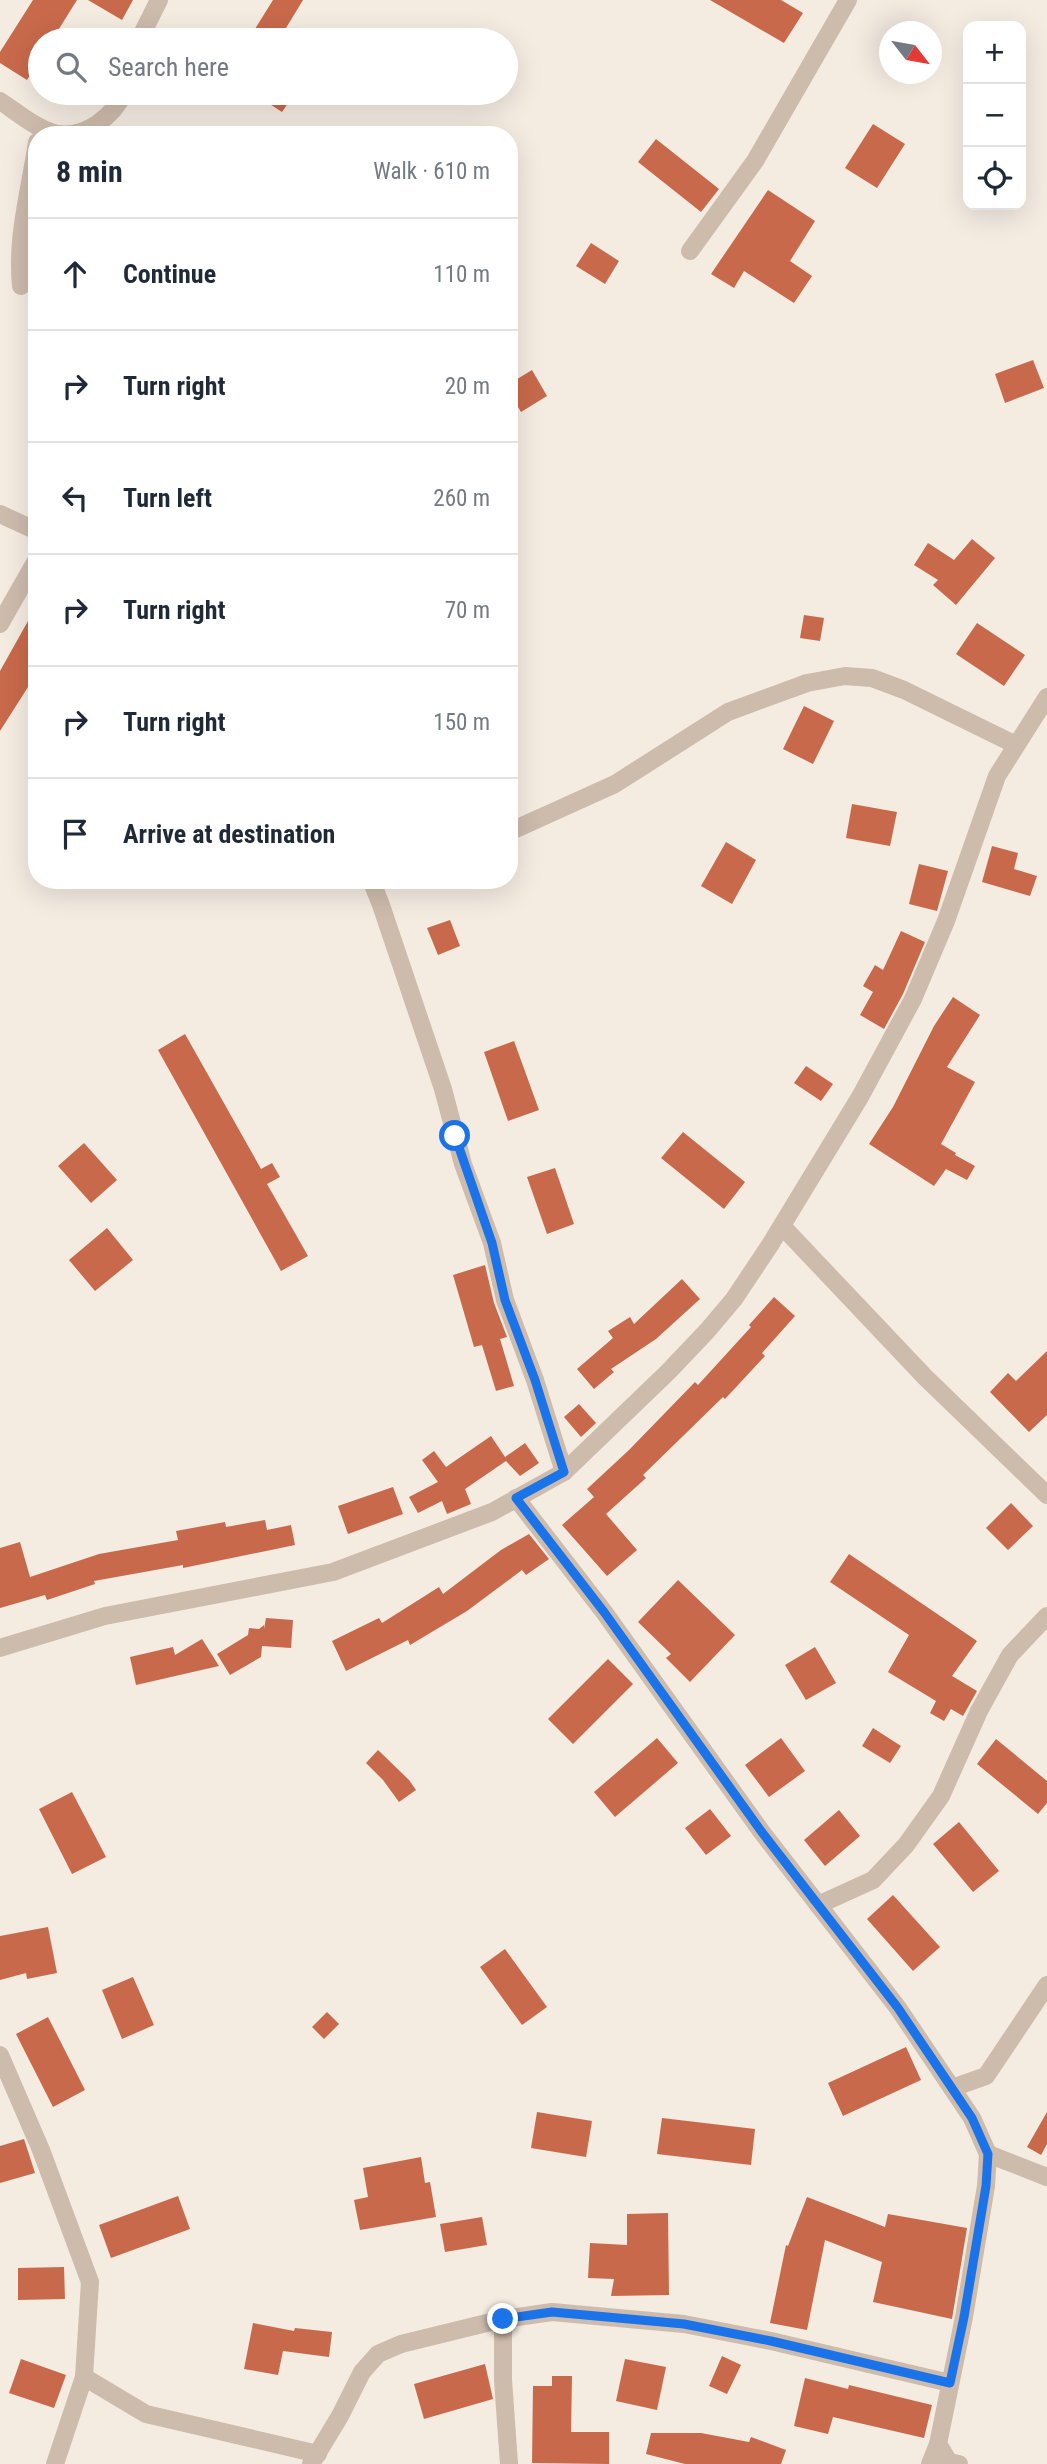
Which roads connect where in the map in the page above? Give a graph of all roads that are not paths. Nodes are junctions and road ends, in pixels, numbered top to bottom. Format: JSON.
{"nodes":[{"id":1,"x":159,"y":0,"type":"edge"},
{"id":2,"x":848,"y":0,"type":"edge"},
{"id":3,"x":145,"y":28,"type":"edge"},
{"id":4,"x":0,"y":101,"type":"edge"},
{"id":5,"x":116,"y":105,"type":"edge"},
{"id":6,"x":28,"y":126,"type":"edge"},
{"id":7,"x":94,"y":126,"type":"edge"},
{"id":8,"x":28,"y":194,"type":"edge"},
{"id":9,"x":690,"y":251,"type":"dead end"},
{"id":10,"x":21,"y":286,"type":"dead end"},
{"id":11,"x":0,"y":514,"type":"edge"},
{"id":12,"x":28,"y":527,"type":"edge"},
{"id":13,"x":28,"y":575,"type":"edge"},
{"id":14,"x":0,"y":624,"type":"edge"},
{"id":15,"x":1047,"y":697,"type":"edge"},
{"id":16,"x":1016,"y":745,"type":"junction"},
{"id":17,"x":518,"y":828,"type":"edge"},
{"id":18,"x":375,"y":889,"type":"edge"},
{"id":19,"x":782,"y":1226,"type":"junction"},
{"id":20,"x":564,"y":1472,"type":"junction"},
{"id":21,"x":1047,"y":1495,"type":"edge"},
{"id":22,"x":516,"y":1498,"type":"junction"},
{"id":23,"x":1047,"y":1616,"type":"edge"},
{"id":24,"x":0,"y":1648,"type":"edge"},
{"id":25,"x":818,"y":1905,"type":"junction"},
{"id":26,"x":1047,"y":1985,"type":"edge"},
{"id":27,"x":0,"y":2055,"type":"edge"},
{"id":28,"x":952,"y":2088,"type":"junction"},
{"id":29,"x":988,"y":2154,"type":"junction"},
{"id":30,"x":1047,"y":2176,"type":"edge"},
{"id":31,"x":503,"y":2319,"type":"junction"},
{"id":32,"x":84,"y":2377,"type":"junction"},
{"id":33,"x":950,"y":2383,"type":"junction"},
{"id":34,"x":937,"y":2444,"type":"junction"},
{"id":35,"x":314,"y":2459,"type":"edge"},
{"id":36,"x":55,"y":2464,"type":"edge"},
{"id":37,"x":509,"y":2464,"type":"edge"},
{"id":38,"x":930,"y":2464,"type":"edge"},
{"id":39,"x":959,"y":2464,"type":"edge"}],
"edges":[{"from":1,"to":3,"type":"street"},
{"from":2,"to":9,"type":"street"},
{"from":4,"to":6,"type":"street"},
{"from":5,"to":7,"type":"street"},
{"from":8,"to":10,"type":"street"},
{"from":11,"to":12,"type":"street"},
{"from":13,"to":14,"type":"street"},
{"from":15,"to":16,"type":"street"},
{"from":16,"to":17,"type":"street"},
{"from":16,"to":19,"type":"street"},
{"from":18,"to":20,"type":"street"},
{"from":19,"to":20,"type":"street"},
{"from":19,"to":21,"type":"street"},
{"from":20,"to":22,"type":"street"},
{"from":22,"to":24,"type":"street"},
{"from":22,"to":25,"type":"street"},
{"from":23,"to":25,"type":"street"},
{"from":25,"to":28,"type":"street"},
{"from":26,"to":28,"type":"street"},
{"from":27,"to":32,"type":"street"},
{"from":28,"to":29,"type":"street"},
{"from":29,"to":30,"type":"street"},
{"from":29,"to":33,"type":"street"},
{"from":31,"to":33,"type":"street"},
{"from":31,"to":35,"type":"street"},
{"from":31,"to":37,"type":"street"},
{"from":32,"to":35,"type":"street"},
{"from":32,"to":36,"type":"street"},
{"from":33,"to":34,"type":"street"},
{"from":34,"to":38,"type":"street"},
{"from":34,"to":39,"type":"street"}]}
